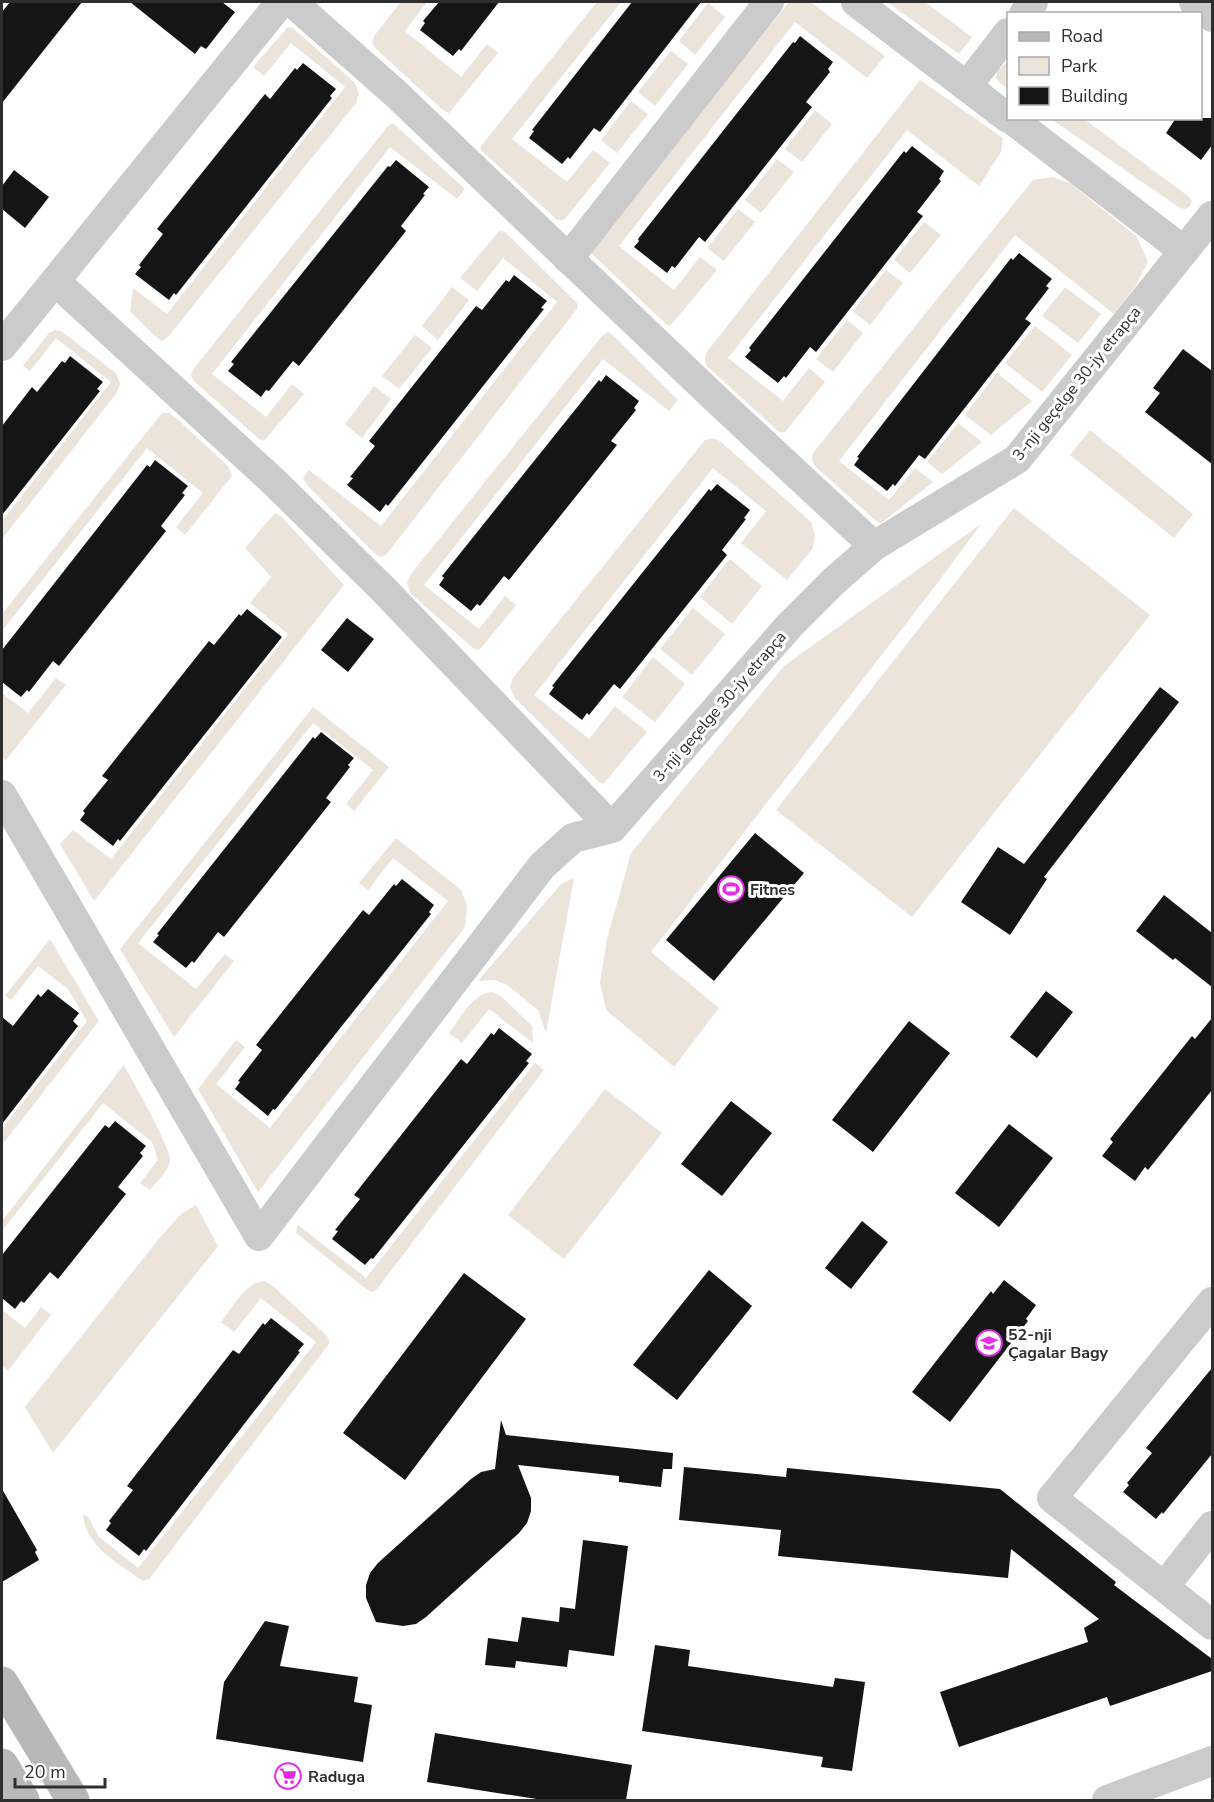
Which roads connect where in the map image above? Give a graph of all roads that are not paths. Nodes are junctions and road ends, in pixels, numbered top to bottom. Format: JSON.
{"nodes":[{"id":1,"x":281,"y":2,"type":"edge"},
{"id":2,"x":292,"y":2,"type":"edge"},
{"id":3,"x":768,"y":2,"type":"edge"},
{"id":4,"x":856,"y":2,"type":"edge"},
{"id":5,"x":1194,"y":2,"type":"edge"},
{"id":6,"x":1212,"y":17,"type":"edge"},
{"id":7,"x":1007,"y":34,"type":"edge"},
{"id":8,"x":967,"y":86,"type":"junction"},
{"id":9,"x":1007,"y":116,"type":"edge"},
{"id":10,"x":1012,"y":120,"type":"edge"},
{"id":11,"x":1212,"y":216,"type":"edge"},
{"id":12,"x":1184,"y":251,"type":"junction"},
{"id":13,"x":568,"y":259,"type":"junction"},
{"id":14,"x":55,"y":281,"type":"junction"},
{"id":15,"x":2,"y":346,"type":"edge"},
{"id":16,"x":874,"y":546,"type":"junction"},
{"id":17,"x":2,"y":795,"type":"edge"},
{"id":18,"x":612,"y":828,"type":"junction"},
{"id":19,"x":1212,"y":1302,"type":"edge"},
{"id":20,"x":1212,"y":1526,"type":"edge"},
{"id":21,"x":1164,"y":1587,"type":"junction"},
{"id":22,"x":1212,"y":1624,"type":"edge"},
{"id":23,"x":2,"y":1683,"type":"edge"},
{"id":24,"x":1212,"y":1761,"type":"edge"},
{"id":25,"x":2,"y":1765,"type":"edge"},
{"id":26,"x":23,"y":1800,"type":"edge"},
{"id":27,"x":73,"y":1800,"type":"edge"},
{"id":28,"x":1107,"y":1800,"type":"edge"}],
"edges":[{"from":1,"to":14,"type":"street"},
{"from":2,"to":13,"type":"street"},
{"from":3,"to":13,"type":"street"},
{"from":4,"to":8,"type":"street"},
{"from":5,"to":6,"type":"street"},
{"from":7,"to":8,"type":"street"},
{"from":8,"to":9,"type":"street"},
{"from":10,"to":12,"type":"street"},
{"from":11,"to":12,"type":"street","name":"3-nji geçelge 30-jy etrapça"},
{"from":12,"to":16,"type":"street","name":"3-nji geçelge 30-jy etrapça"},
{"from":13,"to":16,"type":"street"},
{"from":14,"to":15,"type":"street"},
{"from":14,"to":18,"type":"street"},
{"from":16,"to":18,"type":"street","name":"3-nji geçelge 30-jy etrapça"},
{"from":17,"to":18,"type":"street"},
{"from":19,"to":21,"type":"street"},
{"from":20,"to":21,"type":"street"},
{"from":21,"to":22,"type":"street"},
{"from":23,"to":27,"type":"main road"},
{"from":24,"to":28,"type":"street"},
{"from":25,"to":26,"type":"main road"}]}
